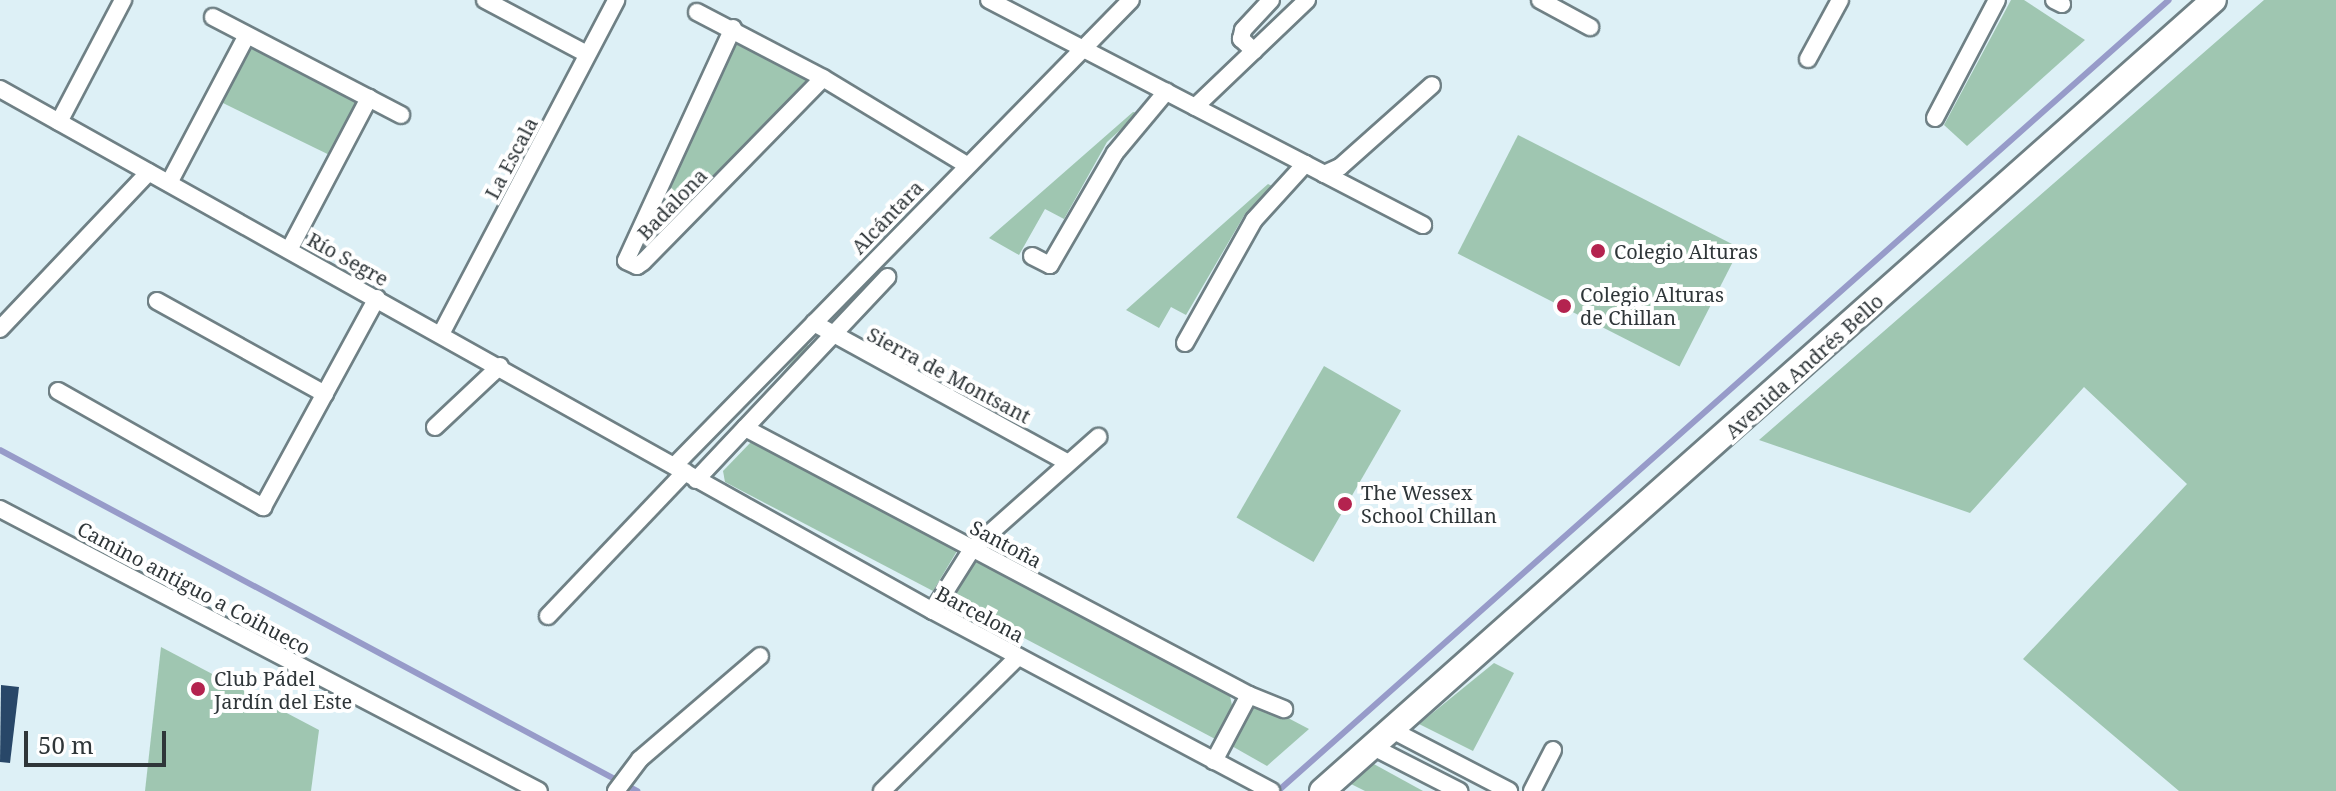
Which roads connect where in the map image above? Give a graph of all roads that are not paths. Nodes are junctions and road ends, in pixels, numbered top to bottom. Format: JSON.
{"nodes":[{"id":1,"x":123,"y":0,"type":"edge"},
{"id":2,"x":485,"y":0,"type":"edge"},
{"id":3,"x":616,"y":0,"type":"edge"},
{"id":4,"x":989,"y":0,"type":"edge"},
{"id":5,"x":1131,"y":0,"type":"edge"},
{"id":6,"x":1271,"y":0,"type":"edge"},
{"id":7,"x":1307,"y":0,"type":"edge"},
{"id":8,"x":1540,"y":0,"type":"edge"},
{"id":9,"x":1840,"y":0,"type":"edge"},
{"id":10,"x":1997,"y":0,"type":"edge"},
{"id":11,"x":2214,"y":0,"type":"edge"},
{"id":12,"x":697,"y":12,"type":"dead end"},
{"id":13,"x":213,"y":17,"type":"dead end"},
{"id":14,"x":1590,"y":27,"type":"dead end"},
{"id":15,"x":733,"y":28,"type":"junction"},
{"id":16,"x":247,"y":35,"type":"junction"},
{"id":17,"x":1084,"y":50,"type":"junction"},
{"id":18,"x":1254,"y":51,"type":"junction"},
{"id":19,"x":587,"y":54,"type":"junction"},
{"id":20,"x":1808,"y":59,"type":"dead end"},
{"id":21,"x":823,"y":78,"type":"junction"},
{"id":22,"x":1432,"y":85,"type":"dead end"},
{"id":23,"x":1166,"y":92,"type":"junction"},
{"id":24,"x":3,"y":96,"type":"edge"},
{"id":25,"x":369,"y":98,"type":"junction"},
{"id":26,"x":1195,"y":107,"type":"junction"},
{"id":27,"x":401,"y":115,"type":"dead end"},
{"id":28,"x":1935,"y":118,"type":"dead end"},
{"id":29,"x":59,"y":122,"type":"junction"},
{"id":30,"x":965,"y":164,"type":"junction"},
{"id":31,"x":1305,"y":164,"type":"junction"},
{"id":32,"x":149,"y":172,"type":"junction"},
{"id":33,"x":1324,"y":174,"type":"junction"},
{"id":34,"x":169,"y":183,"type":"junction"},
{"id":35,"x":1423,"y":225,"type":"dead end"},
{"id":36,"x":289,"y":250,"type":"junction"},
{"id":37,"x":1032,"y":256,"type":"dead end"},
{"id":38,"x":887,"y":277,"type":"dead end"},
{"id":39,"x":377,"y":298,"type":"junction"},
{"id":40,"x":157,"y":301,"type":"dead end"},
{"id":41,"x":814,"y":323,"type":"junction"},
{"id":42,"x":0,"y":329,"type":"edge"},
{"id":43,"x":441,"y":334,"type":"junction"},
{"id":44,"x":834,"y":335,"type":"junction"},
{"id":45,"x":1185,"y":343,"type":"dead end"},
{"id":46,"x":500,"y":366,"type":"junction"},
{"id":47,"x":58,"y":391,"type":"dead end"},
{"id":48,"x":325,"y":394,"type":"junction"},
{"id":49,"x":435,"y":427,"type":"dead end"},
{"id":50,"x":745,"y":428,"type":"junction"},
{"id":51,"x":1098,"y":437,"type":"dead end"},
{"id":52,"x":1065,"y":461,"type":"junction"},
{"id":53,"x":685,"y":472,"type":"junction"},
{"id":54,"x":0,"y":509,"type":"edge"},
{"id":55,"x":972,"y":549,"type":"junction"},
{"id":56,"x":933,"y":611,"type":"junction"},
{"id":57,"x":548,"y":616,"type":"dead end"},
{"id":58,"x":760,"y":656,"type":"dead end"},
{"id":59,"x":1018,"y":657,"type":"junction"},
{"id":60,"x":1249,"y":695,"type":"junction"},
{"id":61,"x":1284,"y":709,"type":"dead end"},
{"id":62,"x":1392,"y":730,"type":"junction"},
{"id":63,"x":1373,"y":747,"type":"junction"},
{"id":64,"x":1553,"y":750,"type":"dead end"},
{"id":65,"x":1214,"y":761,"type":"junction"},
{"id":66,"x":1264,"y":788,"type":"edge"},
{"id":67,"x":539,"y":791,"type":"edge"},
{"id":68,"x":617,"y":791,"type":"edge"},
{"id":69,"x":882,"y":791,"type":"edge"},
{"id":70,"x":1322,"y":791,"type":"edge"},
{"id":71,"x":1459,"y":791,"type":"edge"},
{"id":72,"x":1509,"y":791,"type":"edge"},
{"id":73,"x":1532,"y":791,"type":"edge"}],
"edges":[{"from":1,"to":29,"type":"street"},
{"from":2,"to":19,"type":"street"},
{"from":3,"to":19,"type":"street","name":"La Escala"},
{"from":4,"to":17,"type":"street"},
{"from":5,"to":17,"type":"street","name":"Alcántara"},
{"from":6,"to":18,"type":"street"},
{"from":7,"to":18,"type":"street"},
{"from":8,"to":14,"type":"street"},
{"from":9,"to":20,"type":"street"},
{"from":10,"to":28,"type":"street"},
{"from":11,"to":62,"type":"main road","name":"Avenida Andrés Bello"},
{"from":12,"to":15,"type":"street"},
{"from":13,"to":16,"type":"street"},
{"from":15,"to":21,"type":"street"},
{"from":15,"to":21,"type":"street","name":"Badalona"},
{"from":16,"to":25,"type":"street"},
{"from":16,"to":34,"type":"street"},
{"from":17,"to":23,"type":"street"},
{"from":17,"to":30,"type":"street","name":"Alcántara"},
{"from":18,"to":26,"type":"street"},
{"from":19,"to":43,"type":"street","name":"La Escala"},
{"from":21,"to":30,"type":"street"},
{"from":22,"to":33,"type":"street"},
{"from":23,"to":26,"type":"street"},
{"from":23,"to":37,"type":"street"},
{"from":24,"to":29,"type":"street","name":"Río Segre"},
{"from":25,"to":27,"type":"street"},
{"from":25,"to":36,"type":"street"},
{"from":26,"to":31,"type":"street"},
{"from":29,"to":32,"type":"street","name":"Río Segre"},
{"from":30,"to":41,"type":"street","name":"Alcántara"},
{"from":31,"to":33,"type":"street"},
{"from":31,"to":45,"type":"street"},
{"from":32,"to":34,"type":"street","name":"Río Segre"},
{"from":32,"to":42,"type":"street"},
{"from":33,"to":35,"type":"street"},
{"from":34,"to":36,"type":"street","name":"Río Segre"},
{"from":36,"to":39,"type":"street","name":"Río Segre"},
{"from":38,"to":44,"type":"street","name":"Alcántara"},
{"from":39,"to":43,"type":"street","name":"Río Segre"},
{"from":39,"to":48,"type":"street"},
{"from":40,"to":48,"type":"street"},
{"from":41,"to":44,"type":"street","name":"Sierra de Montsant"},
{"from":41,"to":53,"type":"street","name":"Alcántara"},
{"from":43,"to":46,"type":"street","name":"Río Segre"},
{"from":44,"to":50,"type":"street","name":"Alcántara"},
{"from":44,"to":52,"type":"street","name":"Sierra de Montsant"},
{"from":46,"to":49,"type":"street"},
{"from":46,"to":53,"type":"street","name":"Río Segre"},
{"from":47,"to":48,"type":"street"},
{"from":50,"to":53,"type":"street","name":"Alcántara"},
{"from":50,"to":55,"type":"street","name":"Santoña"},
{"from":51,"to":52,"type":"street"},
{"from":52,"to":55,"type":"street"},
{"from":53,"to":56,"type":"street","name":"Barcelona"},
{"from":53,"to":57,"type":"street","name":"Alcántara"},
{"from":54,"to":67,"type":"street","name":"Camino antiguo a Coihueco"},
{"from":55,"to":56,"type":"street"},
{"from":55,"to":60,"type":"street","name":"Santoña"},
{"from":56,"to":59,"type":"street","name":"Barcelona"},
{"from":58,"to":68,"type":"street"},
{"from":59,"to":65,"type":"street","name":"Barcelona"},
{"from":59,"to":69,"type":"street"},
{"from":60,"to":61,"type":"street","name":"Santoña"},
{"from":60,"to":65,"type":"street"},
{"from":62,"to":63,"type":"main road","name":"Avenida Andrés Bello"},
{"from":62,"to":72,"type":"street"},
{"from":63,"to":70,"type":"main road","name":"Avenida Andrés Bello"},
{"from":63,"to":71,"type":"street"},
{"from":64,"to":73,"type":"street"},
{"from":65,"to":66,"type":"street","name":"Barcelona"}]}
